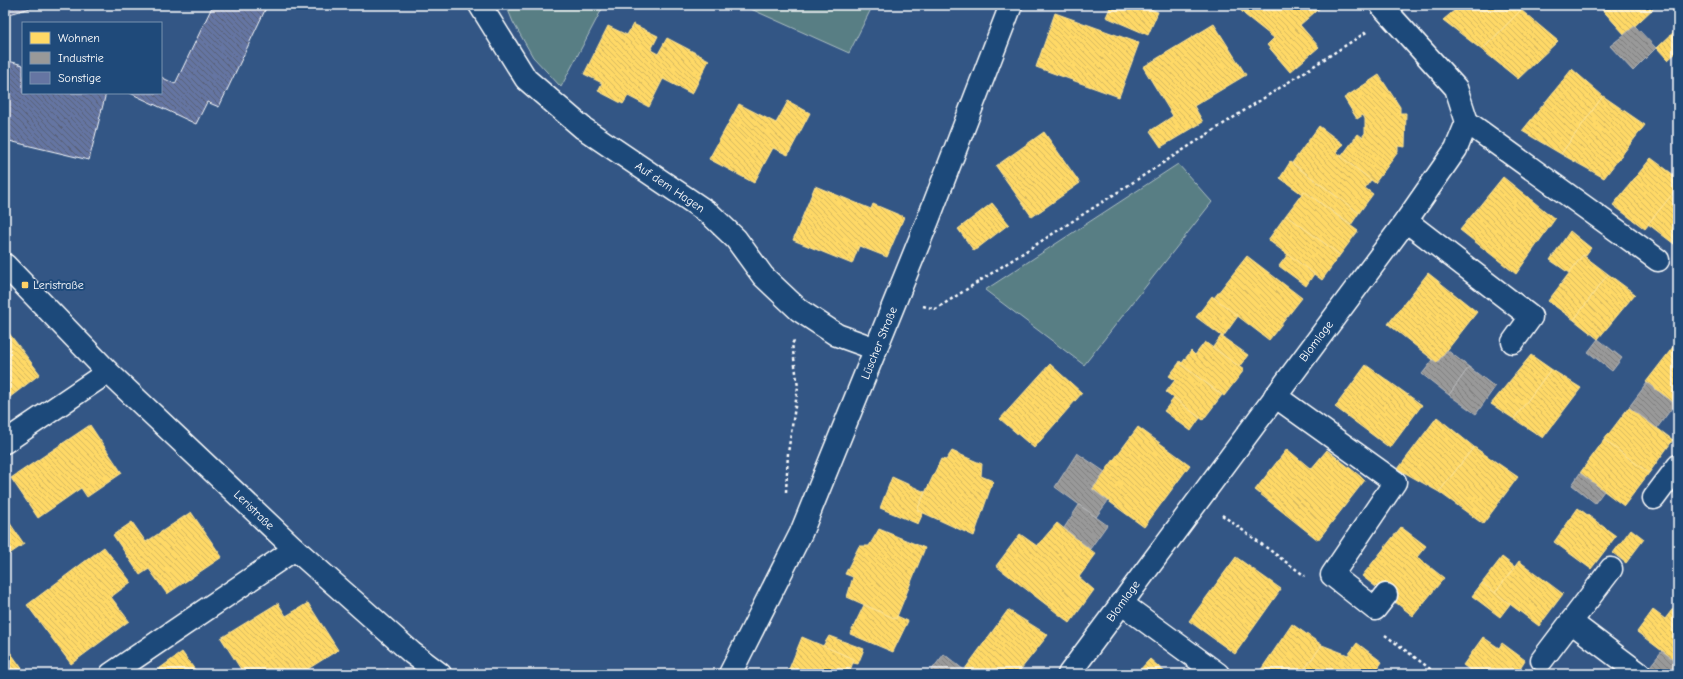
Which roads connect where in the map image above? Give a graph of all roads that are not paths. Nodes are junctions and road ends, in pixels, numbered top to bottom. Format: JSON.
{"nodes":[{"id":1,"x":480,"y":5,"type":"edge"},
{"id":2,"x":1011,"y":5,"type":"edge"},
{"id":3,"x":1386,"y":10,"type":"edge"},
{"id":4,"x":1466,"y":122,"type":"junction"},
{"id":5,"x":1406,"y":221,"type":"junction"},
{"id":6,"x":1658,"y":260,"type":"dead end"},
{"id":7,"x":5,"y":265,"type":"edge"},
{"id":8,"x":1513,"y":342,"type":"dead end"},
{"id":9,"x":876,"y":349,"type":"junction"},
{"id":10,"x":108,"y":372,"type":"junction"},
{"id":11,"x":1275,"y":396,"type":"junction"},
{"id":12,"x":5,"y":442,"type":"edge"},
{"id":13,"x":1678,"y":466,"type":"edge"},
{"id":14,"x":1654,"y":498,"type":"dead end"},
{"id":15,"x":295,"y":549,"type":"junction"},
{"id":16,"x":1611,"y":569,"type":"dead end"},
{"id":17,"x":1386,"y":595,"type":"dead end"},
{"id":18,"x":1122,"y":603,"type":"junction"},
{"id":19,"x":1571,"y":622,"type":"junction"},
{"id":20,"x":1542,"y":660,"type":"dead end"},
{"id":21,"x":111,"y":674,"type":"edge"},
{"id":22,"x":440,"y":674,"type":"edge"},
{"id":23,"x":730,"y":674,"type":"edge"},
{"id":24,"x":1069,"y":674,"type":"edge"},
{"id":25,"x":1218,"y":674,"type":"edge"},
{"id":26,"x":1640,"y":674,"type":"edge"}],
"edges":[{"from":1,"to":9,"type":"street","name":"Auf dem Hagen"},
{"from":2,"to":9,"type":"street","name":"Lüscher Straße"},
{"from":3,"to":4,"type":"street"},
{"from":4,"to":5,"type":"street","name":"Blomlage"},
{"from":4,"to":6,"type":"street"},
{"from":5,"to":8,"type":"street"},
{"from":5,"to":11,"type":"street","name":"Blomlage"},
{"from":7,"to":10,"type":"street","name":"Leristraße"},
{"from":9,"to":23,"type":"street","name":"Lüscher Straße"},
{"from":10,"to":12,"type":"street"},
{"from":10,"to":15,"type":"street","name":"Leristraße"},
{"from":11,"to":17,"type":"street"},
{"from":11,"to":18,"type":"street","name":"Blomlage"},
{"from":13,"to":14,"type":"street"},
{"from":15,"to":21,"type":"street"},
{"from":15,"to":22,"type":"street","name":"Leristraße"},
{"from":16,"to":19,"type":"street"},
{"from":18,"to":24,"type":"street","name":"Blomlage"},
{"from":18,"to":25,"type":"street"},
{"from":19,"to":20,"type":"street"},
{"from":19,"to":26,"type":"street"}]}
